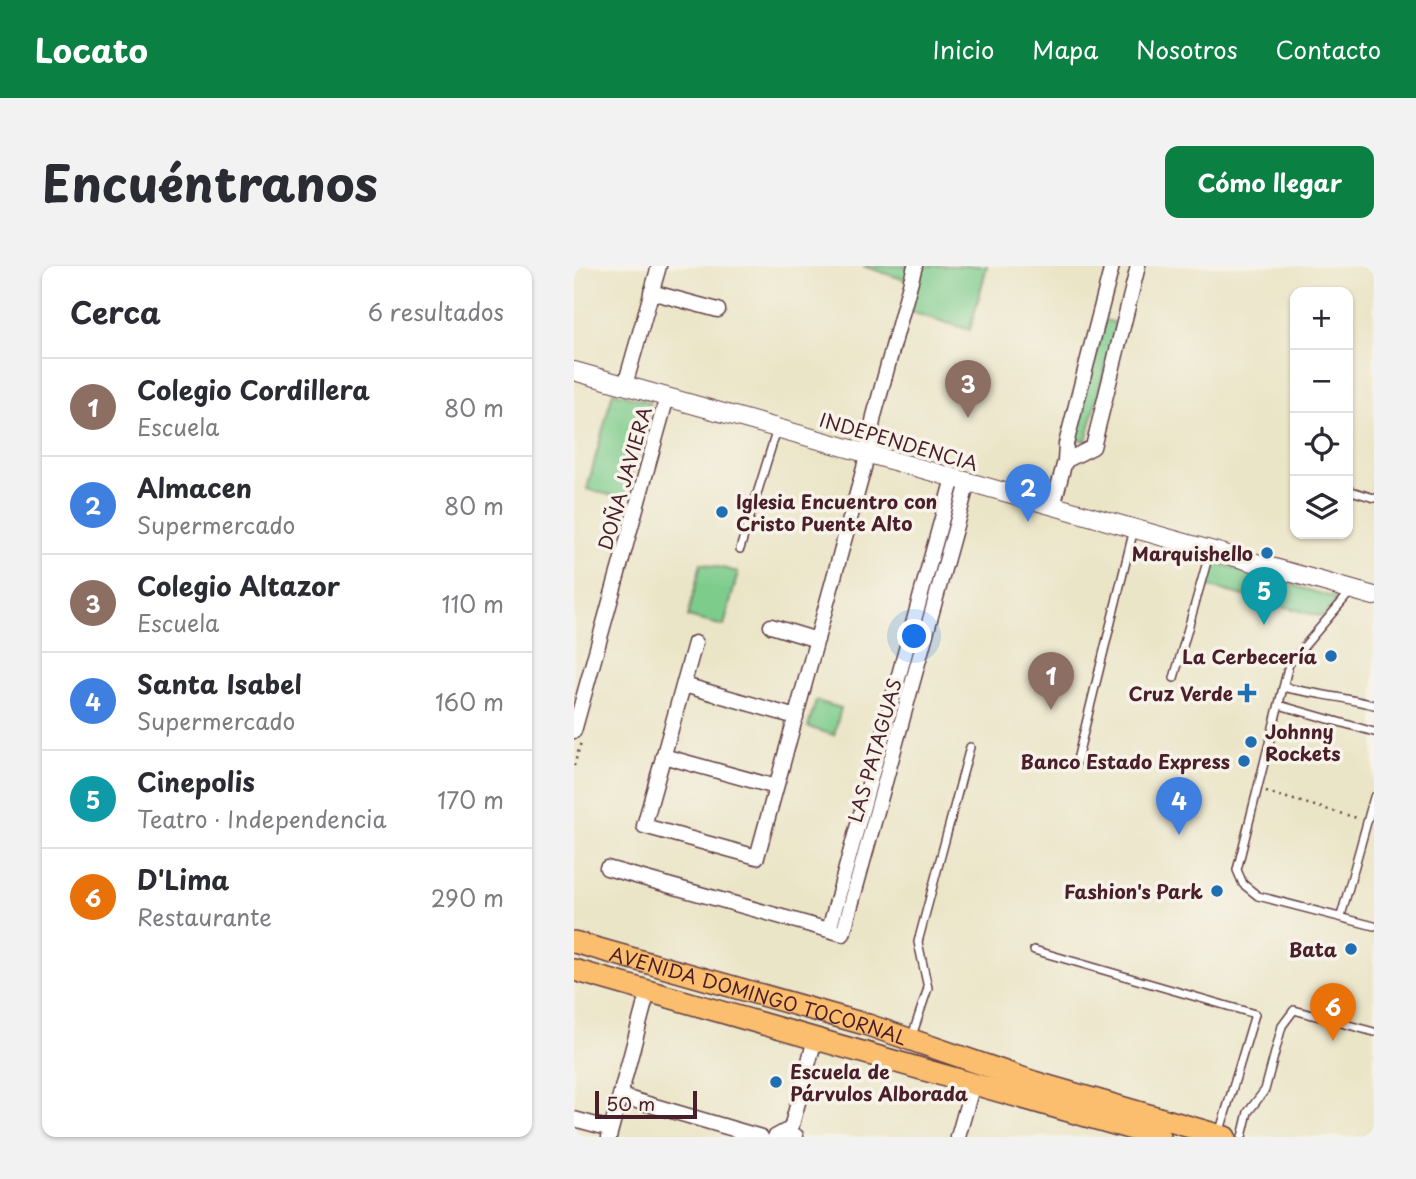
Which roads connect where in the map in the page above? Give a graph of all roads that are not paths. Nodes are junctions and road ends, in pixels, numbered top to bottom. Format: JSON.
{"nodes":[{"id":1,"x":659,"y":266,"type":"edge"},
{"id":2,"x":915,"y":266,"type":"edge"},
{"id":3,"x":1112,"y":266,"type":"edge"},
{"id":4,"x":1138,"y":266,"type":"edge"},
{"id":5,"x":651,"y":292,"type":"junction"},
{"id":6,"x":718,"y":310,"type":"dead end"},
{"id":7,"x":574,"y":371,"type":"edge"},
{"id":8,"x":625,"y":385,"type":"junction"},
{"id":9,"x":667,"y":397,"type":"junction"},
{"id":10,"x":777,"y":428,"type":"junction"},
{"id":11,"x":866,"y":454,"type":"junction"},
{"id":12,"x":1065,"y":461,"type":"junction"},
{"id":13,"x":960,"y":480,"type":"junction"},
{"id":14,"x":1353,"y":492,"type":"edge"},
{"id":15,"x":1374,"y":498,"type":"edge"},
{"id":16,"x":1053,"y":506,"type":"junction"},
{"id":17,"x":1134,"y":529,"type":"junction"},
{"id":18,"x":740,"y":549,"type":"dead end"},
{"id":19,"x":1210,"y":550,"type":"junction"},
{"id":20,"x":1352,"y":590,"type":"junction"},
{"id":21,"x":1374,"y":596,"type":"edge"},
{"id":22,"x":771,"y":626,"type":"dead end"},
{"id":23,"x":817,"y":640,"type":"junction"},
{"id":24,"x":695,"y":643,"type":"dead end"},
{"id":25,"x":1174,"y":678,"type":"dead end"},
{"id":26,"x":684,"y":685,"type":"junction"},
{"id":27,"x":1283,"y":687,"type":"junction"},
{"id":28,"x":1279,"y":705,"type":"junction"},
{"id":29,"x":1374,"y":705,"type":"edge"},
{"id":30,"x":796,"y":717,"type":"junction"},
{"id":31,"x":1374,"y":732,"type":"edge"},
{"id":32,"x":578,"y":735,"type":"edge"},
{"id":33,"x":970,"y":747,"type":"dead end"},
{"id":34,"x":663,"y":756,"type":"junction"},
{"id":35,"x":1076,"y":764,"type":"dead end"},
{"id":36,"x":776,"y":787,"type":"junction"},
{"id":37,"x":1374,"y":797,"type":"edge"},
{"id":38,"x":607,"y":868,"type":"dead end"},
{"id":39,"x":1341,"y":916,"type":"junction"},
{"id":40,"x":1374,"y":926,"type":"edge"},
{"id":41,"x":580,"y":943,"type":"edge"},
{"id":42,"x":1034,"y":950,"type":"dead end"},
{"id":43,"x":610,"y":952,"type":"junction"},
{"id":44,"x":576,"y":971,"type":"edge"},
{"id":45,"x":604,"y":978,"type":"junction"},
{"id":46,"x":648,"y":991,"type":"junction"},
{"id":47,"x":769,"y":997,"type":"junction"},
{"id":48,"x":762,"y":1024,"type":"junction"},
{"id":49,"x":1374,"y":1032,"type":"edge"},
{"id":50,"x":815,"y":1039,"type":"junction"},
{"id":51,"x":914,"y":1040,"type":"junction"},
{"id":52,"x":909,"y":1065,"type":"junction"},
{"id":53,"x":973,"y":1084,"type":"junction"},
{"id":54,"x":620,"y":1097,"type":"junction"},
{"id":55,"x":574,"y":1119,"type":"edge"},
{"id":56,"x":1114,"y":1122,"type":"edge"},
{"id":57,"x":610,"y":1133,"type":"edge"},
{"id":58,"x":793,"y":1134,"type":"edge"},
{"id":59,"x":1222,"y":1136,"type":"edge"},
{"id":60,"x":761,"y":1137,"type":"edge"},
{"id":61,"x":775,"y":1137,"type":"edge"},
{"id":62,"x":958,"y":1137,"type":"edge"},
{"id":63,"x":1160,"y":1137,"type":"edge"},
{"id":64,"x":1242,"y":1137,"type":"edge"}],
"edges":[{"from":1,"to":5,"type":"street"},
{"from":2,"to":11,"type":"street"},
{"from":3,"to":12,"type":"street"},
{"from":4,"to":12,"type":"street"},
{"from":5,"to":6,"type":"street"},
{"from":5,"to":8,"type":"street"},
{"from":7,"to":8,"type":"street","name":"INDEPENDENCIA"},
{"from":8,"to":9,"type":"street","name":"INDEPENDENCIA"},
{"from":9,"to":10,"type":"street","name":"INDEPENDENCIA"},
{"from":9,"to":32,"type":"street","name":"DOÑA JAVIERA"},
{"from":10,"to":11,"type":"street","name":"INDEPENDENCIA"},
{"from":10,"to":18,"type":"lane"},
{"from":11,"to":13,"type":"street","name":"INDEPENDENCIA"},
{"from":11,"to":23,"type":"street"},
{"from":12,"to":16,"type":"street"},
{"from":13,"to":16,"type":"street","name":"INDEPENDENCIA"},
{"from":13,"to":38,"type":"street","name":"LAS PATAGUAS"},
{"from":14,"to":15,"type":"lane"},
{"from":16,"to":17,"type":"street","name":"INDEPENDENCIA"},
{"from":17,"to":19,"type":"street","name":"INDEPENDENCIA"},
{"from":17,"to":35,"type":"lane"},
{"from":19,"to":20,"type":"street","name":"INDEPENDENCIA"},
{"from":19,"to":25,"type":"lane"},
{"from":20,"to":21,"type":"street","name":"INDEPENDENCIA"},
{"from":20,"to":27,"type":"lane"},
{"from":22,"to":23,"type":"street"},
{"from":23,"to":30,"type":"street"},
{"from":24,"to":26,"type":"street"},
{"from":26,"to":30,"type":"street"},
{"from":26,"to":34,"type":"street"},
{"from":27,"to":28,"type":"lane"},
{"from":27,"to":29,"type":"lane"},
{"from":28,"to":31,"type":"lane"},
{"from":28,"to":39,"type":"lane"},
{"from":30,"to":36,"type":"street"},
{"from":33,"to":51,"type":"lane"},
{"from":34,"to":36,"type":"street"},
{"from":34,"to":36,"type":"street"},
{"from":37,"to":39,"type":"lane"},
{"from":39,"to":40,"type":"lane"},
{"from":41,"to":43,"type":"main road","name":"AVENIDA DOMINGO TOCORNAL"},
{"from":41,"to":44,"type":"main road"},
{"from":42,"to":59,"type":"lane"},
{"from":43,"to":45,"type":"main road"},
{"from":43,"to":47,"type":"main road","name":"AVENIDA DOMINGO TOCORNAL"},
{"from":44,"to":45,"type":"main road","name":"AVENIDA DOMINGO TOCORNAL"},
{"from":45,"to":46,"type":"main road","name":"AVENIDA DOMINGO TOCORNAL"},
{"from":46,"to":48,"type":"main road","name":"AVENIDA DOMINGO TOCORNAL"},
{"from":46,"to":54,"type":"street"},
{"from":47,"to":48,"type":"main road"},
{"from":47,"to":51,"type":"main road","name":"AVENIDA DOMINGO TOCORNAL"},
{"from":48,"to":50,"type":"main road","name":"AVENIDA DOMINGO TOCORNAL"},
{"from":49,"to":64,"type":"lane"},
{"from":50,"to":52,"type":"main road","name":"AVENIDA DOMINGO TOCORNAL"},
{"from":50,"to":58,"type":"street"},
{"from":51,"to":52,"type":"main road"},
{"from":51,"to":56,"type":"main road","name":"AVENIDA DOMINGO TOCORNAL"},
{"from":52,"to":53,"type":"main road","name":"AVENIDA DOMINGO TOCORNAL"},
{"from":53,"to":56,"type":"main road","name":"AVENIDA DOMINGO TOCORNAL"},
{"from":53,"to":62,"type":"street"},
{"from":54,"to":57,"type":"street"},
{"from":54,"to":60,"type":"street"},
{"from":55,"to":57,"type":"street"},
{"from":56,"to":59,"type":"main road","name":"AVENIDA DOMINGO TOCORNAL"},
{"from":56,"to":63,"type":"main road","name":"AVENIDA DOMINGO TOCORNAL"},
{"from":58,"to":61,"type":"street"}]}
